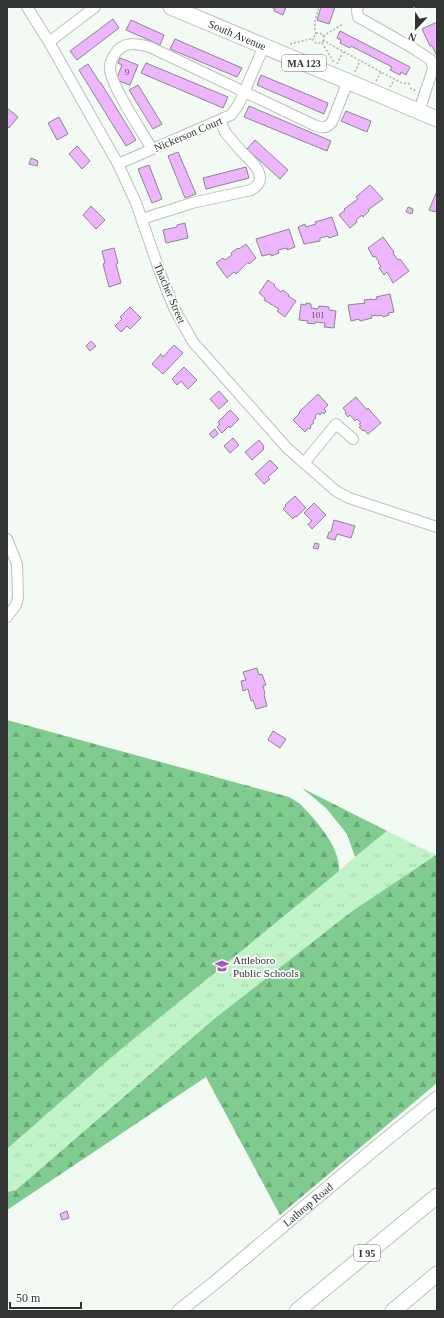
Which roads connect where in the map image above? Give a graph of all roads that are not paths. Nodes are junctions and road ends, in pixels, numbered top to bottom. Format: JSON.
{"nodes":[{"id":1,"x":27,"y":7,"type":"edge"},
{"id":2,"x":95,"y":7,"type":"edge"},
{"id":3,"x":170,"y":7,"type":"edge"},
{"id":4,"x":358,"y":7,"type":"edge"},
{"id":5,"x":49,"y":42,"type":"junction"},
{"id":6,"x":264,"y":46,"type":"junction"},
{"id":7,"x":351,"y":77,"type":"junction"},
{"id":8,"x":244,"y":92,"type":"junction"},
{"id":9,"x":419,"y":111,"type":"junction"},
{"id":10,"x":437,"y":119,"type":"edge"},
{"id":11,"x":221,"y":120,"type":"junction"},
{"id":12,"x":152,"y":149,"type":"junction"},
{"id":13,"x":118,"y":164,"type":"junction"},
{"id":14,"x":142,"y":219,"type":"junction"},
{"id":15,"x":353,"y":439,"type":"dead end"},
{"id":16,"x":304,"y":464,"type":"junction"},
{"id":17,"x":437,"y":527,"type":"edge"},
{"id":18,"x":7,"y":539,"type":"edge"},
{"id":19,"x":7,"y":617,"type":"edge"},
{"id":20,"x":437,"y":1098,"type":"edge"},
{"id":21,"x":437,"y":1196,"type":"edge"},
{"id":22,"x":437,"y":1274,"type":"edge"},
{"id":23,"x":179,"y":1311,"type":"edge"},
{"id":24,"x":297,"y":1311,"type":"edge"},
{"id":25,"x":393,"y":1311,"type":"edge"}],
"edges":[{"from":1,"to":5,"type":"street","name":"Thacher Street"},
{"from":2,"to":5,"type":"street"},
{"from":3,"to":6,"type":"highway","name":"South Avenue","number":"MA 123"},
{"from":4,"to":9,"type":"street"},
{"from":5,"to":13,"type":"street","name":"Thacher Street"},
{"from":6,"to":7,"type":"highway","name":"South Avenue","number":"MA 123"},
{"from":6,"to":8,"type":"street","name":"Nickerson Court"},
{"from":7,"to":8,"type":"street"},
{"from":7,"to":9,"type":"highway","name":"South Avenue","number":"MA 123"},
{"from":8,"to":11,"type":"street","name":"Nickerson Court"},
{"from":8,"to":12,"type":"street"},
{"from":9,"to":10,"type":"highway","name":"South Avenue","number":"MA 123"},
{"from":11,"to":12,"type":"street","name":"Nickerson Court"},
{"from":11,"to":14,"type":"street"},
{"from":12,"to":13,"type":"street","name":"Nickerson Court"},
{"from":13,"to":14,"type":"street","name":"Thacher Street"},
{"from":14,"to":16,"type":"street","name":"Thacher Street"},
{"from":15,"to":16,"type":"street"},
{"from":16,"to":17,"type":"street","name":"Thacher Street"},
{"from":18,"to":19,"type":"street"},
{"from":20,"to":23,"type":"main road","name":"Lathrop Road"},
{"from":21,"to":24,"type":"highway","number":"I 95"},
{"from":22,"to":25,"type":"highway"}]}
